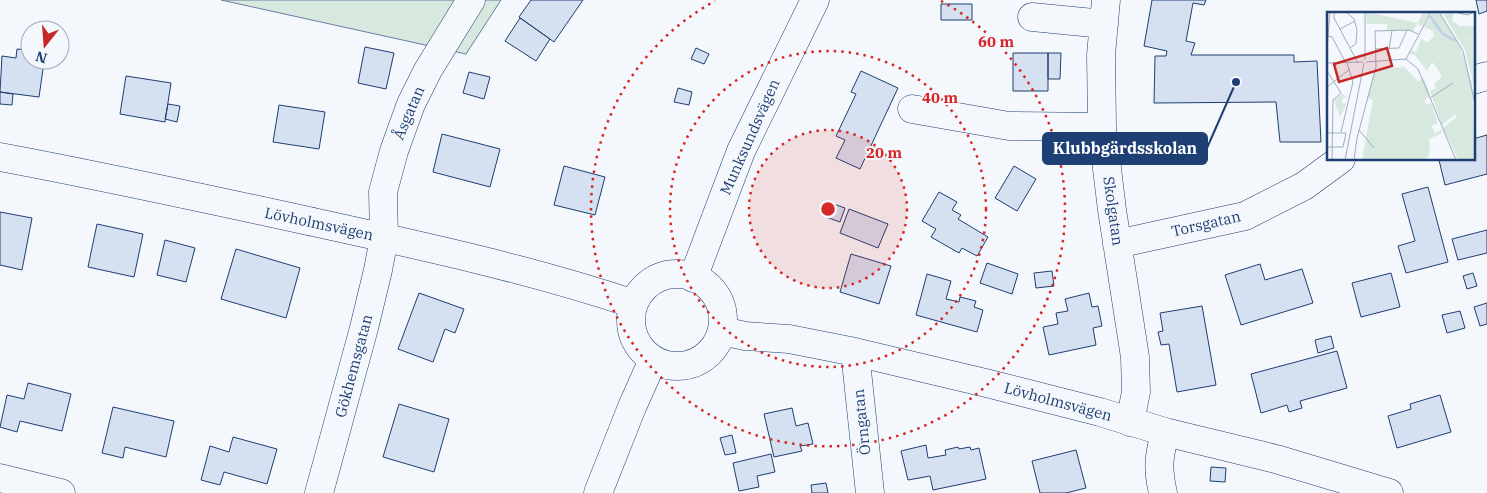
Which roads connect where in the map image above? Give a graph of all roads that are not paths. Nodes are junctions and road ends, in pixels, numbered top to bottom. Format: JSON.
{"nodes":[{"id":1,"x":471,"y":0,"type":"edge"},
{"id":2,"x":814,"y":0,"type":"edge"},
{"id":3,"x":1105,"y":12,"type":"edge"},
{"id":4,"x":1032,"y":17,"type":"dead end"},
{"id":5,"x":1487,"y":76,"type":"edge"},
{"id":6,"x":1474,"y":80,"type":"edge"},
{"id":7,"x":912,"y":109,"type":"dead end"},
{"id":8,"x":1102,"y":127,"type":"junction"},
{"id":9,"x":0,"y":157,"type":"edge"},
{"id":10,"x":1340,"y":160,"type":"edge"},
{"id":11,"x":384,"y":238,"type":"junction"},
{"id":12,"x":1117,"y":244,"type":"junction"},
{"id":13,"x":693,"y":278,"type":"junction"},
{"id":14,"x":634,"y":304,"type":"junction"},
{"id":15,"x":722,"y":331,"type":"junction"},
{"id":16,"x":855,"y":352,"type":"junction"},
{"id":17,"x":653,"y":360,"type":"junction"},
{"id":18,"x":1130,"y":422,"type":"junction"},
{"id":19,"x":1165,"y":432,"type":"junction"},
{"id":20,"x":0,"y":478,"type":"edge"},
{"id":21,"x":61,"y":493,"type":"edge"},
{"id":22,"x":319,"y":493,"type":"edge"},
{"id":23,"x":598,"y":493,"type":"edge"},
{"id":24,"x":870,"y":493,"type":"edge"},
{"id":25,"x":1162,"y":493,"type":"edge"},
{"id":26,"x":1389,"y":493,"type":"edge"}],
"edges":[{"from":1,"to":11,"type":"street","name":"Åsgatan"},
{"from":2,"to":13,"type":"street","name":"Munksundsvägen"},
{"from":3,"to":4,"type":"street"},
{"from":3,"to":8,"type":"street","name":"Skolgatan"},
{"from":5,"to":6,"type":"street"},
{"from":7,"to":8,"type":"street"},
{"from":8,"to":12,"type":"street","name":"Skolgatan"},
{"from":9,"to":11,"type":"street","name":"Lövholmsvägen"},
{"from":10,"to":12,"type":"street","name":"Torsgatan"},
{"from":11,"to":14,"type":"street","name":"Lövholmsvägen"},
{"from":11,"to":22,"type":"street","name":"Gökhemsgatan"},
{"from":12,"to":18,"type":"street","name":"Skolgatan"},
{"from":13,"to":14,"type":"street"},
{"from":13,"to":15,"type":"street"},
{"from":14,"to":17,"type":"street"},
{"from":15,"to":16,"type":"street","name":"Lövholmsvägen"},
{"from":15,"to":17,"type":"street"},
{"from":16,"to":18,"type":"street","name":"Lövholmsvägen"},
{"from":16,"to":24,"type":"street","name":"Örngatan"},
{"from":17,"to":23,"type":"street"},
{"from":18,"to":19,"type":"street","name":"Lövholmsvägen"},
{"from":19,"to":25,"type":"street"},
{"from":19,"to":26,"type":"street","name":"Lövholmsvägen"},
{"from":20,"to":21,"type":"street"}]}
